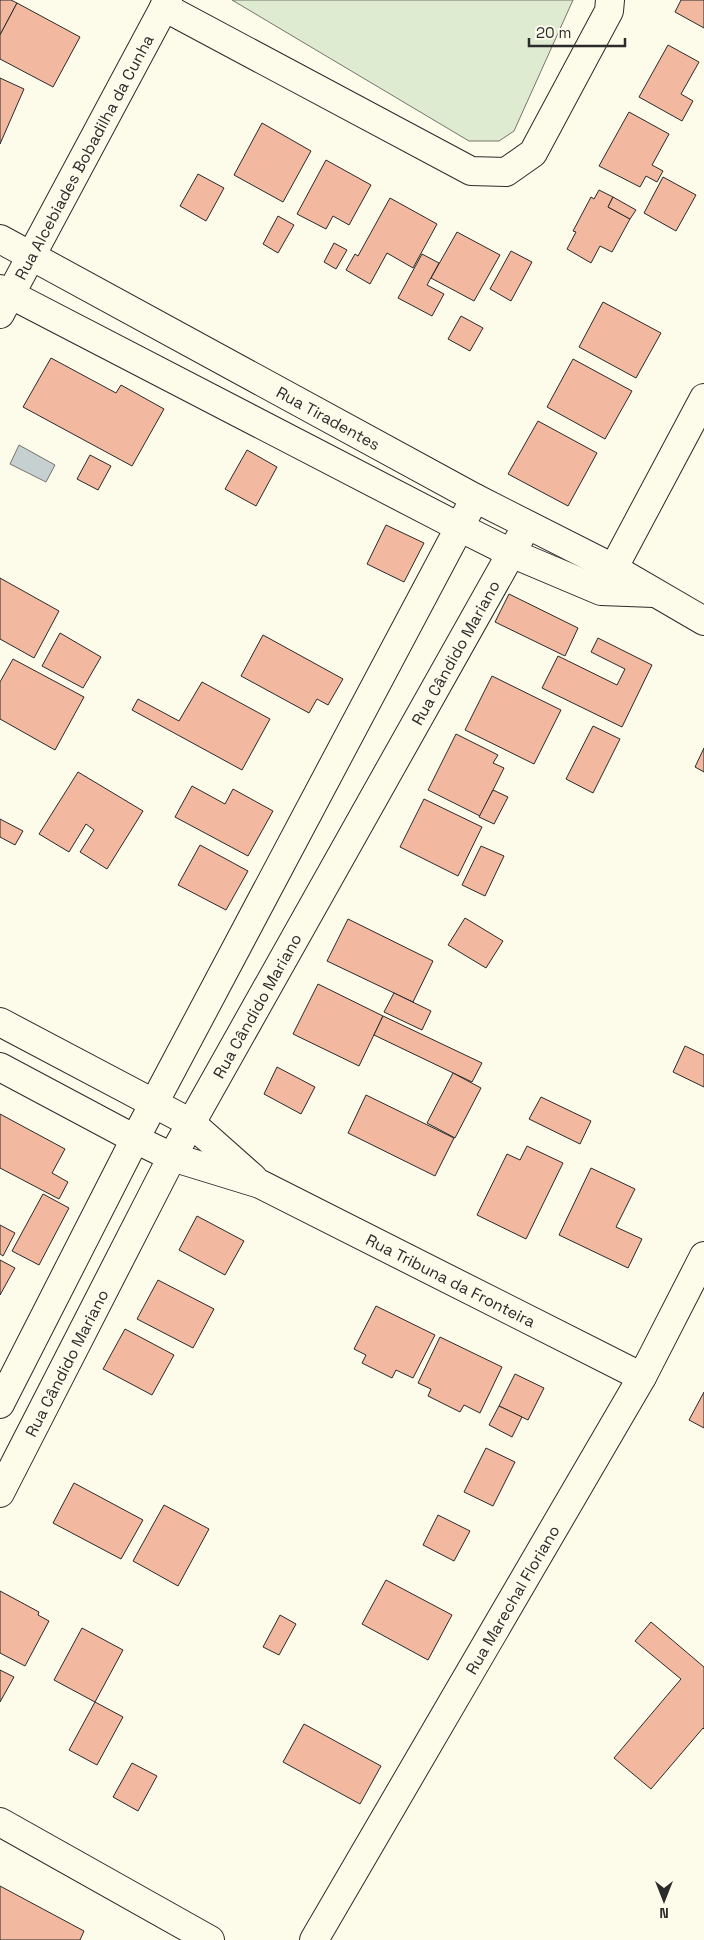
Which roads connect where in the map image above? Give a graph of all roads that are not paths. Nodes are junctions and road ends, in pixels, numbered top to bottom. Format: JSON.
{"nodes":[{"id":1,"x":610,"y":0,"type":"edge"},
{"id":2,"x":166,"y":3,"type":"edge"},
{"id":3,"x":0,"y":239,"type":"edge"},
{"id":4,"x":32,"y":256,"type":"junction"},
{"id":5,"x":4,"y":300,"type":"edge"},
{"id":6,"x":704,"y":398,"type":"edge"},
{"id":7,"x":475,"y":498,"type":"junction"},
{"id":8,"x":527,"y":525,"type":"junction"},
{"id":9,"x":459,"y":527,"type":"junction"},
{"id":10,"x":511,"y":553,"type":"junction"},
{"id":11,"x":607,"y":579,"type":"junction"},
{"id":12,"x":704,"y":621,"type":"edge"},
{"id":13,"x":0,"y":1022,"type":"edge"},
{"id":14,"x":0,"y":1067,"type":"edge"},
{"id":15,"x":153,"y":1104,"type":"junction"},
{"id":16,"x":191,"y":1123,"type":"junction"},
{"id":17,"x":135,"y":1139,"type":"junction"},
{"id":18,"x":172,"y":1157,"type":"junction"},
{"id":19,"x":260,"y":1184,"type":"junction"},
{"id":20,"x":704,"y":1256,"type":"edge"},
{"id":21,"x":642,"y":1377,"type":"junction"},
{"id":22,"x":0,"y":1404,"type":"edge"},
{"id":23,"x":0,"y":1493,"type":"edge"},
{"id":24,"x":0,"y":1822,"type":"edge"},
{"id":25,"x":210,"y":1940,"type":"edge"},
{"id":26,"x":314,"y":1940,"type":"edge"}],
"edges":[{"from":1,"to":2,"type":"street"},
{"from":2,"to":4,"type":"street","name":"Rua Alcebiades Bobadilha da Cunha"},
{"from":3,"to":4,"type":"street","name":"Rua Tiradentes"},
{"from":4,"to":5,"type":"street","name":"Rua Alcebiades Bobadilha da Cunha"},
{"from":4,"to":7,"type":"street","name":"Rua Tiradentes"},
{"from":5,"to":9,"type":"street","name":"Rua Tiradentes"},
{"from":6,"to":11,"type":"street"},
{"from":7,"to":8,"type":"street","name":"Rua Tiradentes"},
{"from":7,"to":9,"type":"street"},
{"from":8,"to":10,"type":"street","name":"Rua Cândido Mariano"},
{"from":8,"to":11,"type":"street","name":"Rua Tiradentes"},
{"from":9,"to":10,"type":"street","name":"Rua Tiradentes"},
{"from":9,"to":15,"type":"street"},
{"from":10,"to":11,"type":"street","name":"Rua Tiradentes"},
{"from":10,"to":16,"type":"street","name":"Rua Cândido Mariano"},
{"from":11,"to":12,"type":"street","name":"Rua Tiradentes"},
{"from":13,"to":15,"type":"street","name":"Rua Tribuna da Fronteira"},
{"from":14,"to":17,"type":"street","name":"Rua Tribuna da Fronteira"},
{"from":15,"to":16,"type":"street","name":"Rua Tribuna da Fronteira"},
{"from":15,"to":17,"type":"street"},
{"from":16,"to":18,"type":"street","name":"Rua Cândido Mariano"},
{"from":16,"to":19,"type":"street","name":"Rua Tribuna da Fronteira"},
{"from":17,"to":18,"type":"street","name":"Rua Tribuna da Fronteira"},
{"from":17,"to":22,"type":"street"},
{"from":18,"to":19,"type":"street","name":"Rua Tribuna da Fronteira"},
{"from":18,"to":23,"type":"street","name":"Rua Cândido Mariano"},
{"from":19,"to":21,"type":"street","name":"Rua Tribuna da Fronteira"},
{"from":20,"to":21,"type":"street","name":"Rua Marechal Floriano"},
{"from":21,"to":26,"type":"street","name":"Rua Marechal Floriano"},
{"from":24,"to":25,"type":"street"}]}
